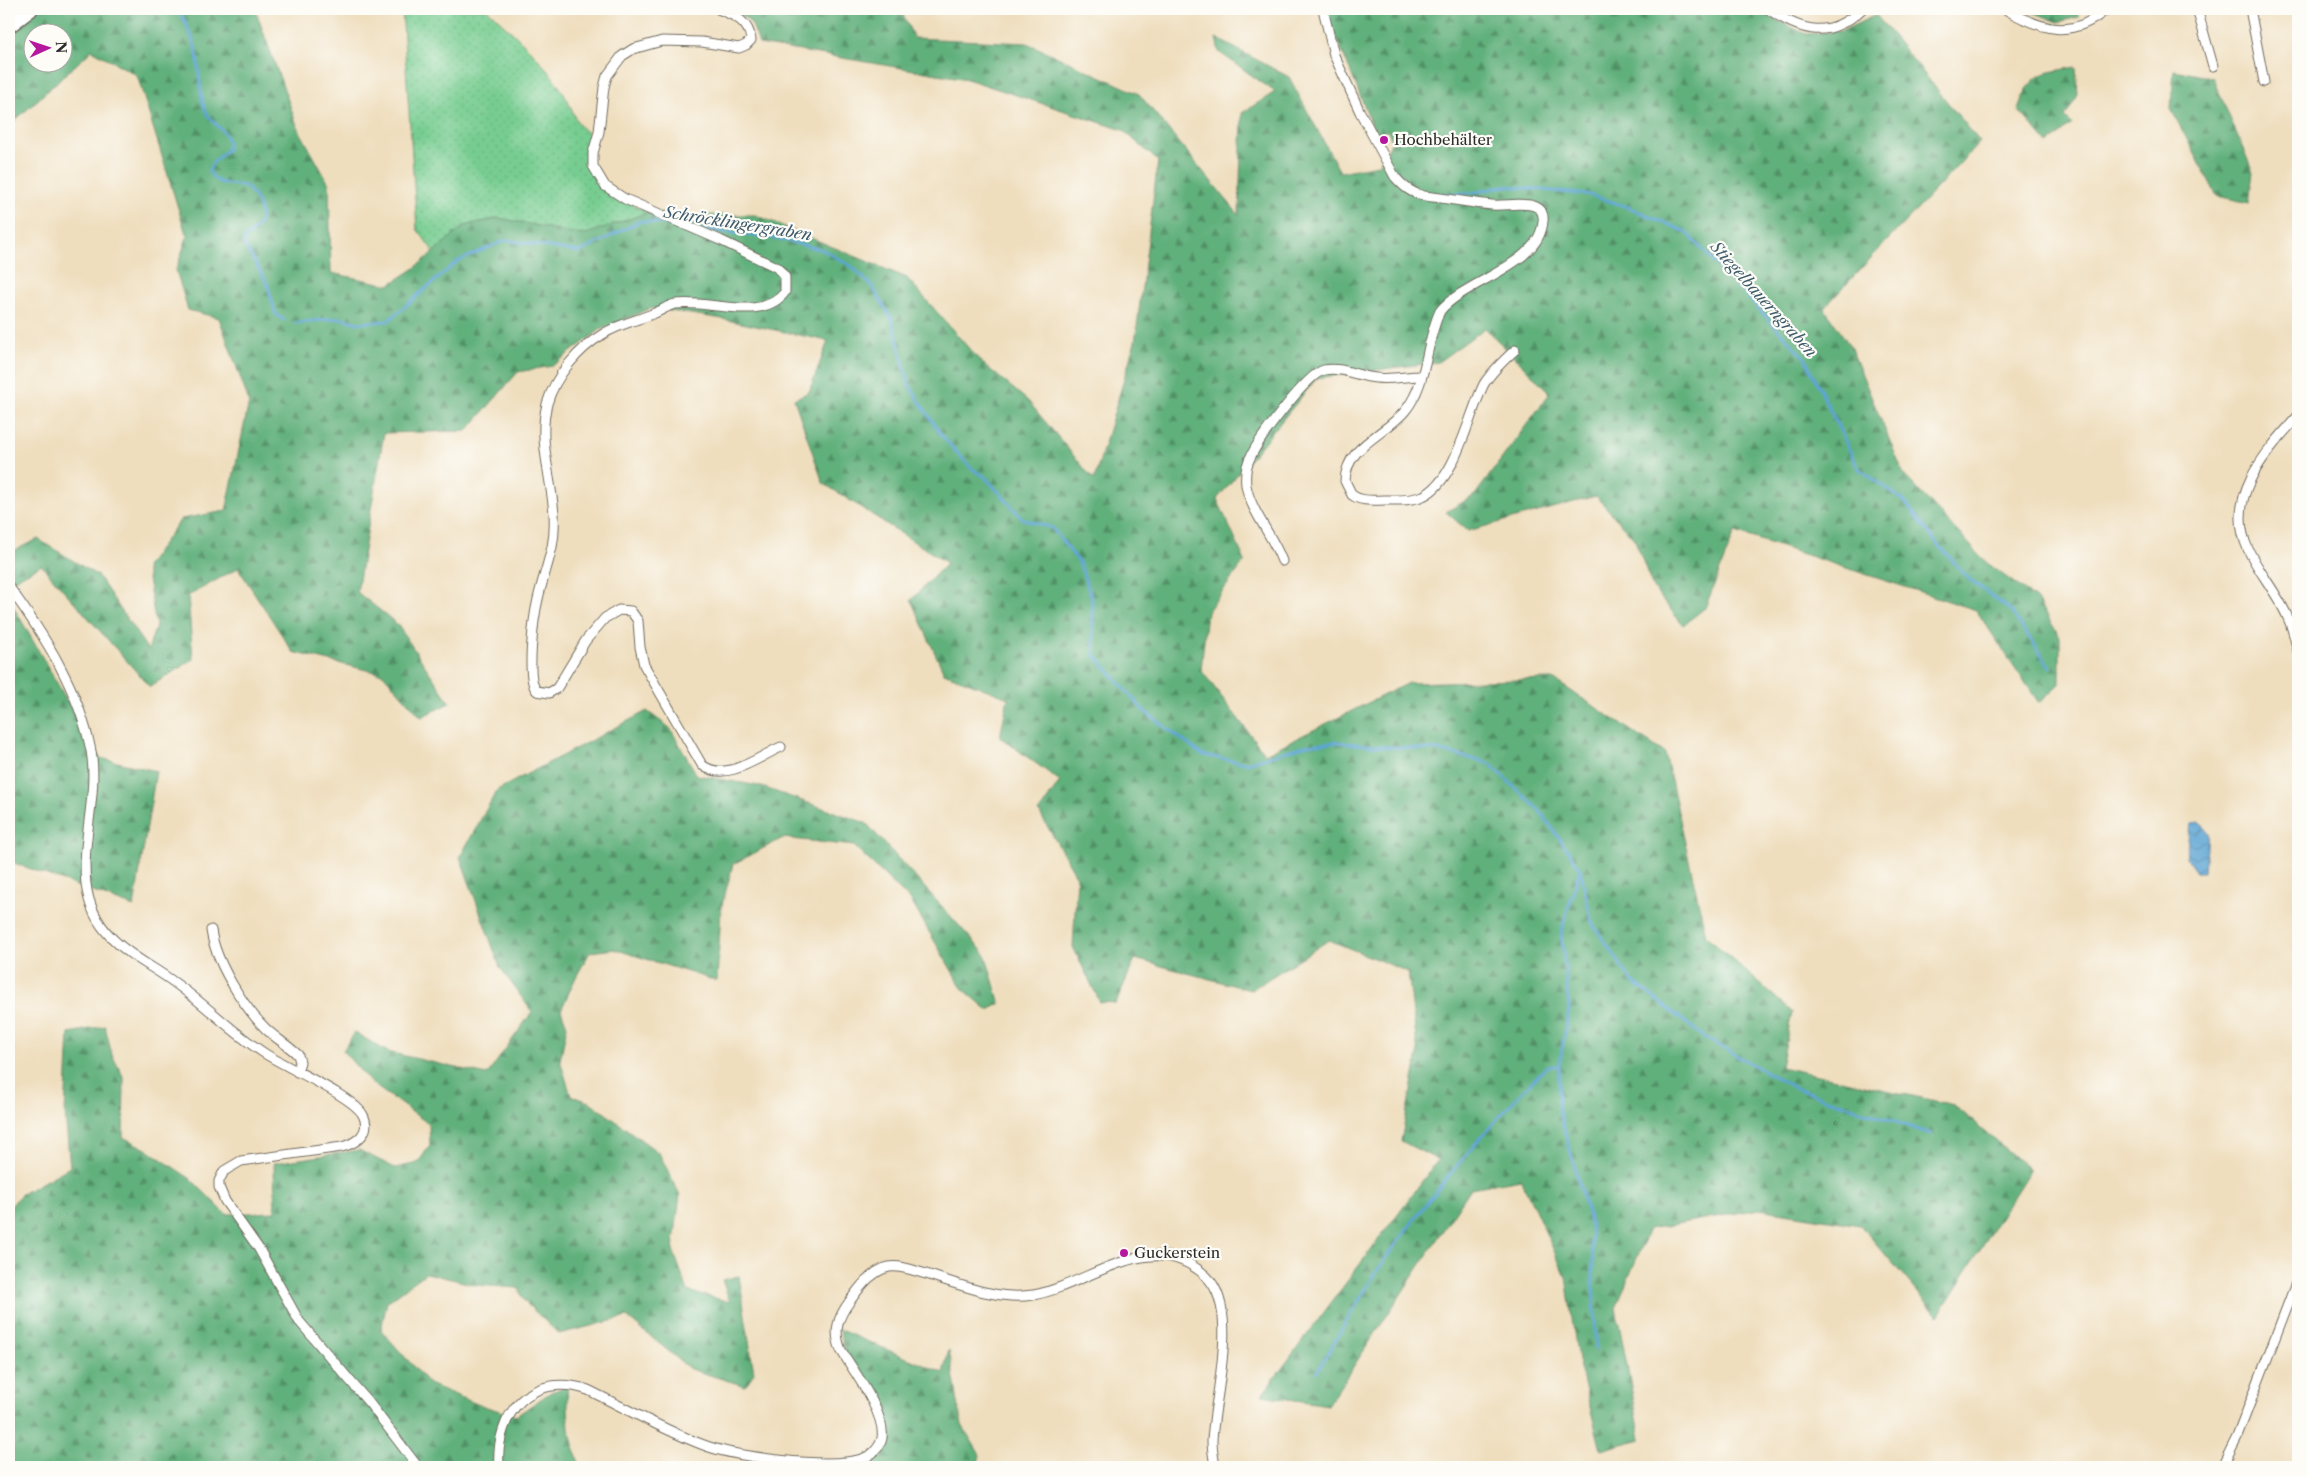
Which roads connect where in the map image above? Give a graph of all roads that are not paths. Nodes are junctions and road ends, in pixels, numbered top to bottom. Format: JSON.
{"nodes":[{"id":1,"x":30,"y":9,"type":"edge"},
{"id":2,"x":718,"y":9,"type":"edge"},
{"id":3,"x":1323,"y":9,"type":"edge"},
{"id":4,"x":1768,"y":9,"type":"edge"},
{"id":5,"x":1862,"y":9,"type":"edge"},
{"id":6,"x":2005,"y":9,"type":"edge"},
{"id":7,"x":2107,"y":9,"type":"edge"},
{"id":8,"x":2197,"y":9,"type":"edge"},
{"id":9,"x":2250,"y":9,"type":"edge"},
{"id":10,"x":9,"y":25,"type":"edge"},
{"id":11,"x":2213,"y":66,"type":"dead end"},
{"id":12,"x":2264,"y":82,"type":"dead end"},
{"id":13,"x":1515,"y":350,"type":"dead end"},
{"id":14,"x":1422,"y":376,"type":"junction"},
{"id":15,"x":2298,"y":416,"type":"edge"},
{"id":16,"x":1282,"y":561,"type":"dead end"},
{"id":17,"x":9,"y":587,"type":"edge"},
{"id":18,"x":2298,"y":651,"type":"edge"},
{"id":19,"x":781,"y":747,"type":"dead end"},
{"id":20,"x":211,"y":930,"type":"dead end"},
{"id":21,"x":297,"y":1072,"type":"junction"},
{"id":22,"x":2298,"y":1278,"type":"edge"},
{"id":23,"x":418,"y":1467,"type":"edge"},
{"id":24,"x":499,"y":1467,"type":"edge"},
{"id":25,"x":1215,"y":1467,"type":"edge"},
{"id":26,"x":2222,"y":1467,"type":"edge"}],
"edges":[{"from":1,"to":10,"type":"main road"},
{"from":2,"to":19,"type":"street"},
{"from":3,"to":14,"type":"street"},
{"from":4,"to":5,"type":"street"},
{"from":6,"to":7,"type":"street"},
{"from":8,"to":11,"type":"street"},
{"from":9,"to":12,"type":"street"},
{"from":13,"to":14,"type":"street"},
{"from":14,"to":16,"type":"street"},
{"from":15,"to":18,"type":"street"},
{"from":17,"to":21,"type":"street"},
{"from":20,"to":21,"type":"street"},
{"from":21,"to":23,"type":"street"},
{"from":22,"to":26,"type":"street"},
{"from":24,"to":25,"type":"street"}]}
